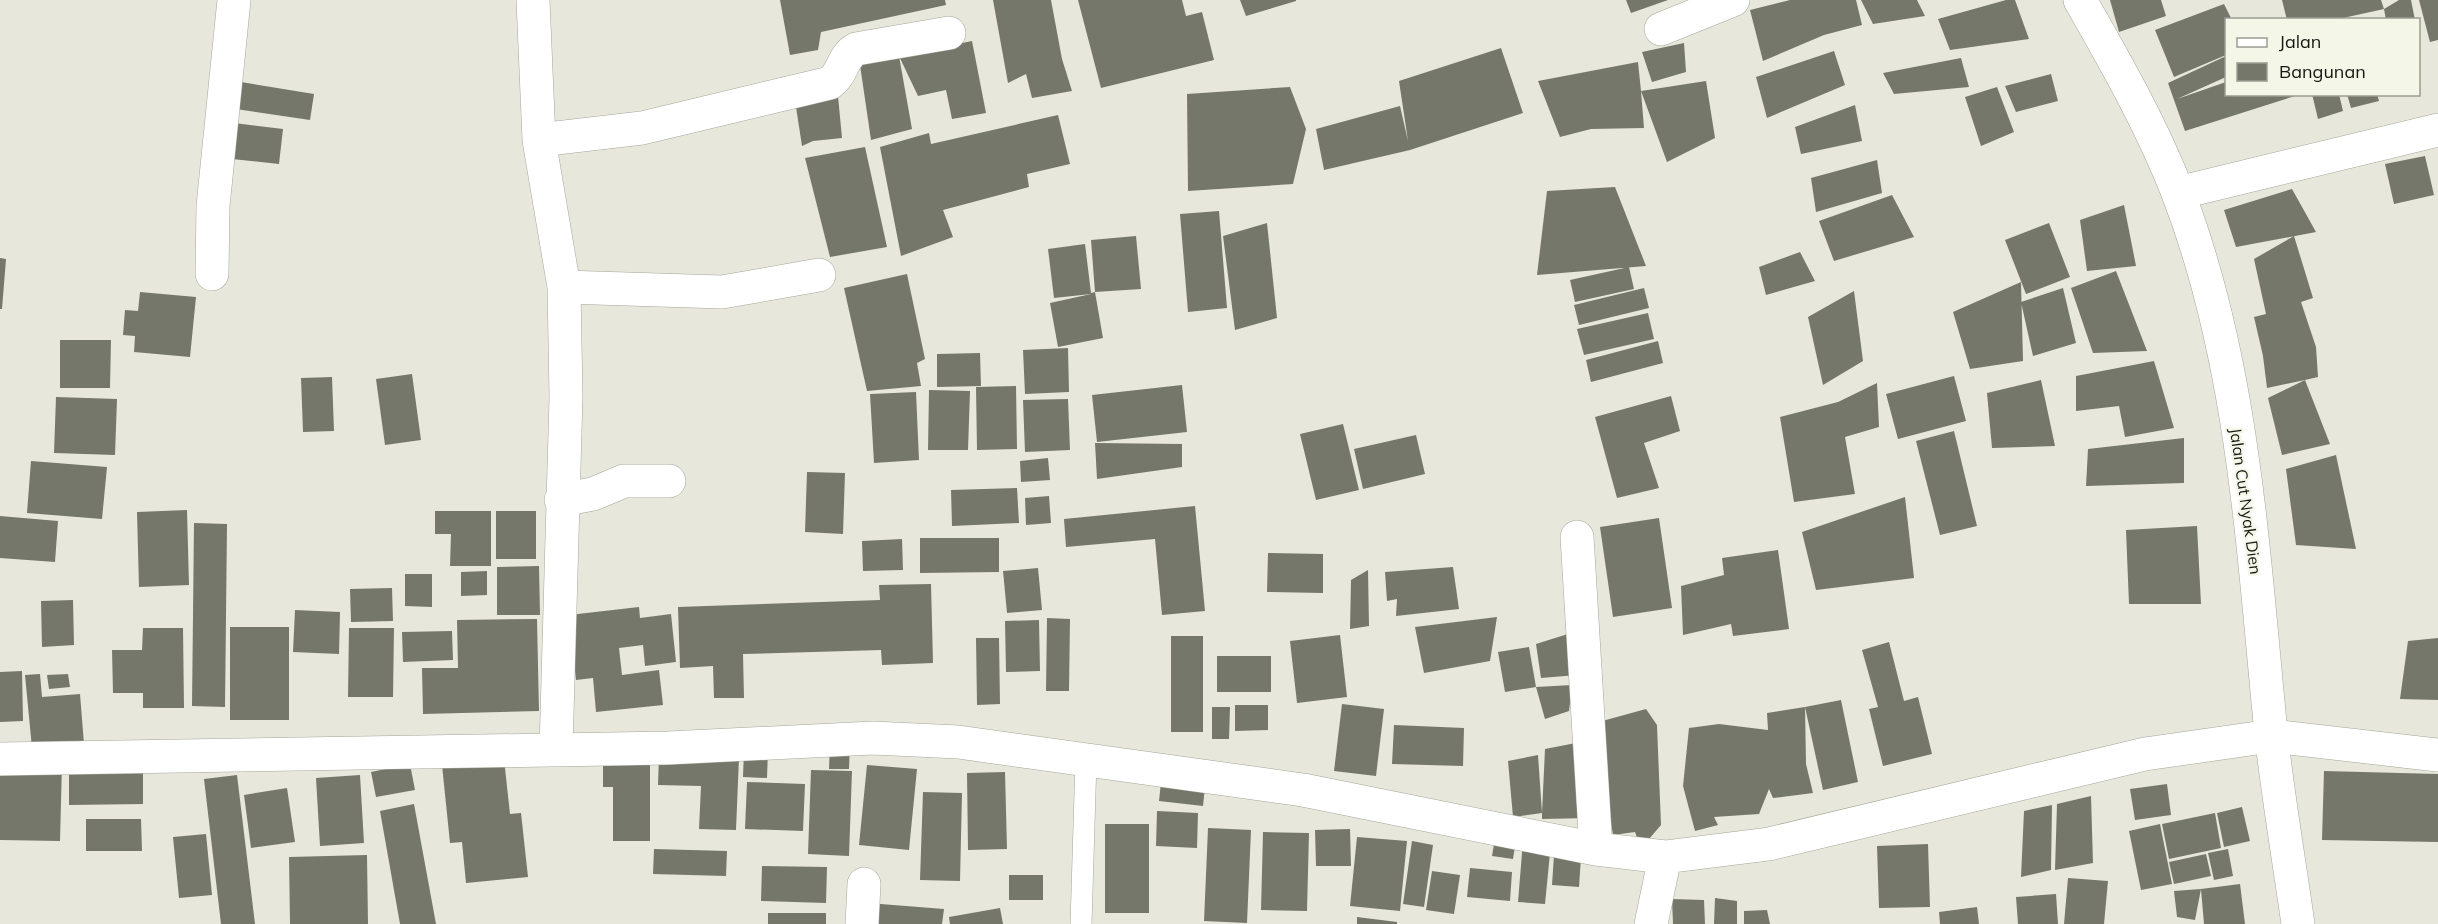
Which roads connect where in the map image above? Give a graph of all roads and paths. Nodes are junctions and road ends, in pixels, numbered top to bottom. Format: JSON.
{"nodes":[{"id":1,"x":234,"y":0,"type":"edge"},
{"id":2,"x":533,"y":0,"type":"edge"},
{"id":3,"x":1733,"y":0,"type":"edge"},
{"id":4,"x":2080,"y":0,"type":"edge"},
{"id":5,"x":1661,"y":29,"type":"dead end"},
{"id":6,"x":949,"y":33,"type":"dead end"},
{"id":7,"x":2438,"y":130,"type":"edge"},
{"id":8,"x":540,"y":140,"type":"junction"},
{"id":9,"x":2178,"y":193,"type":"junction"},
{"id":10,"x":212,"y":274,"type":"dead end"},
{"id":11,"x":819,"y":275,"type":"dead end"},
{"id":12,"x":564,"y":287,"type":"junction"},
{"id":13,"x":669,"y":481,"type":"dead end"},
{"id":14,"x":561,"y":500,"type":"junction"},
{"id":15,"x":1577,"y":537,"type":"dead end"},
{"id":16,"x":2271,"y":736,"type":"junction"},
{"id":17,"x":556,"y":750,"type":"junction"},
{"id":18,"x":2438,"y":755,"type":"edge"},
{"id":19,"x":0,"y":759,"type":"edge"},
{"id":20,"x":1086,"y":760,"type":"junction"},
{"id":21,"x":1596,"y":849,"type":"junction"},
{"id":22,"x":1665,"y":857,"type":"junction"},
{"id":23,"x":864,"y":884,"type":"dead end"},
{"id":24,"x":862,"y":924,"type":"edge"},
{"id":25,"x":1080,"y":924,"type":"edge"},
{"id":26,"x":1651,"y":924,"type":"edge"},
{"id":27,"x":2298,"y":924,"type":"edge"}],
"edges":[{"from":1,"to":10,"type":"street"},
{"from":2,"to":8,"type":"street"},
{"from":3,"to":5,"type":"street"},
{"from":4,"to":9,"type":"street","name":"Jalan Cut Nyak Dien"},
{"from":6,"to":8,"type":"street"},
{"from":7,"to":9,"type":"street"},
{"from":8,"to":12,"type":"street"},
{"from":9,"to":16,"type":"street","name":"Jalan Cut Nyak Dien"},
{"from":11,"to":12,"type":"street"},
{"from":12,"to":14,"type":"street"},
{"from":13,"to":14,"type":"street"},
{"from":14,"to":17,"type":"street"},
{"from":15,"to":21,"type":"street"},
{"from":16,"to":18,"type":"street"},
{"from":16,"to":22,"type":"street"},
{"from":16,"to":27,"type":"street","name":"Jalan Cut Nyak Dien"},
{"from":17,"to":19,"type":"street"},
{"from":17,"to":20,"type":"street"},
{"from":20,"to":21,"type":"street"},
{"from":20,"to":25,"type":"lane"},
{"from":21,"to":22,"type":"street"},
{"from":22,"to":26,"type":"street"},
{"from":23,"to":24,"type":"street"}]}
